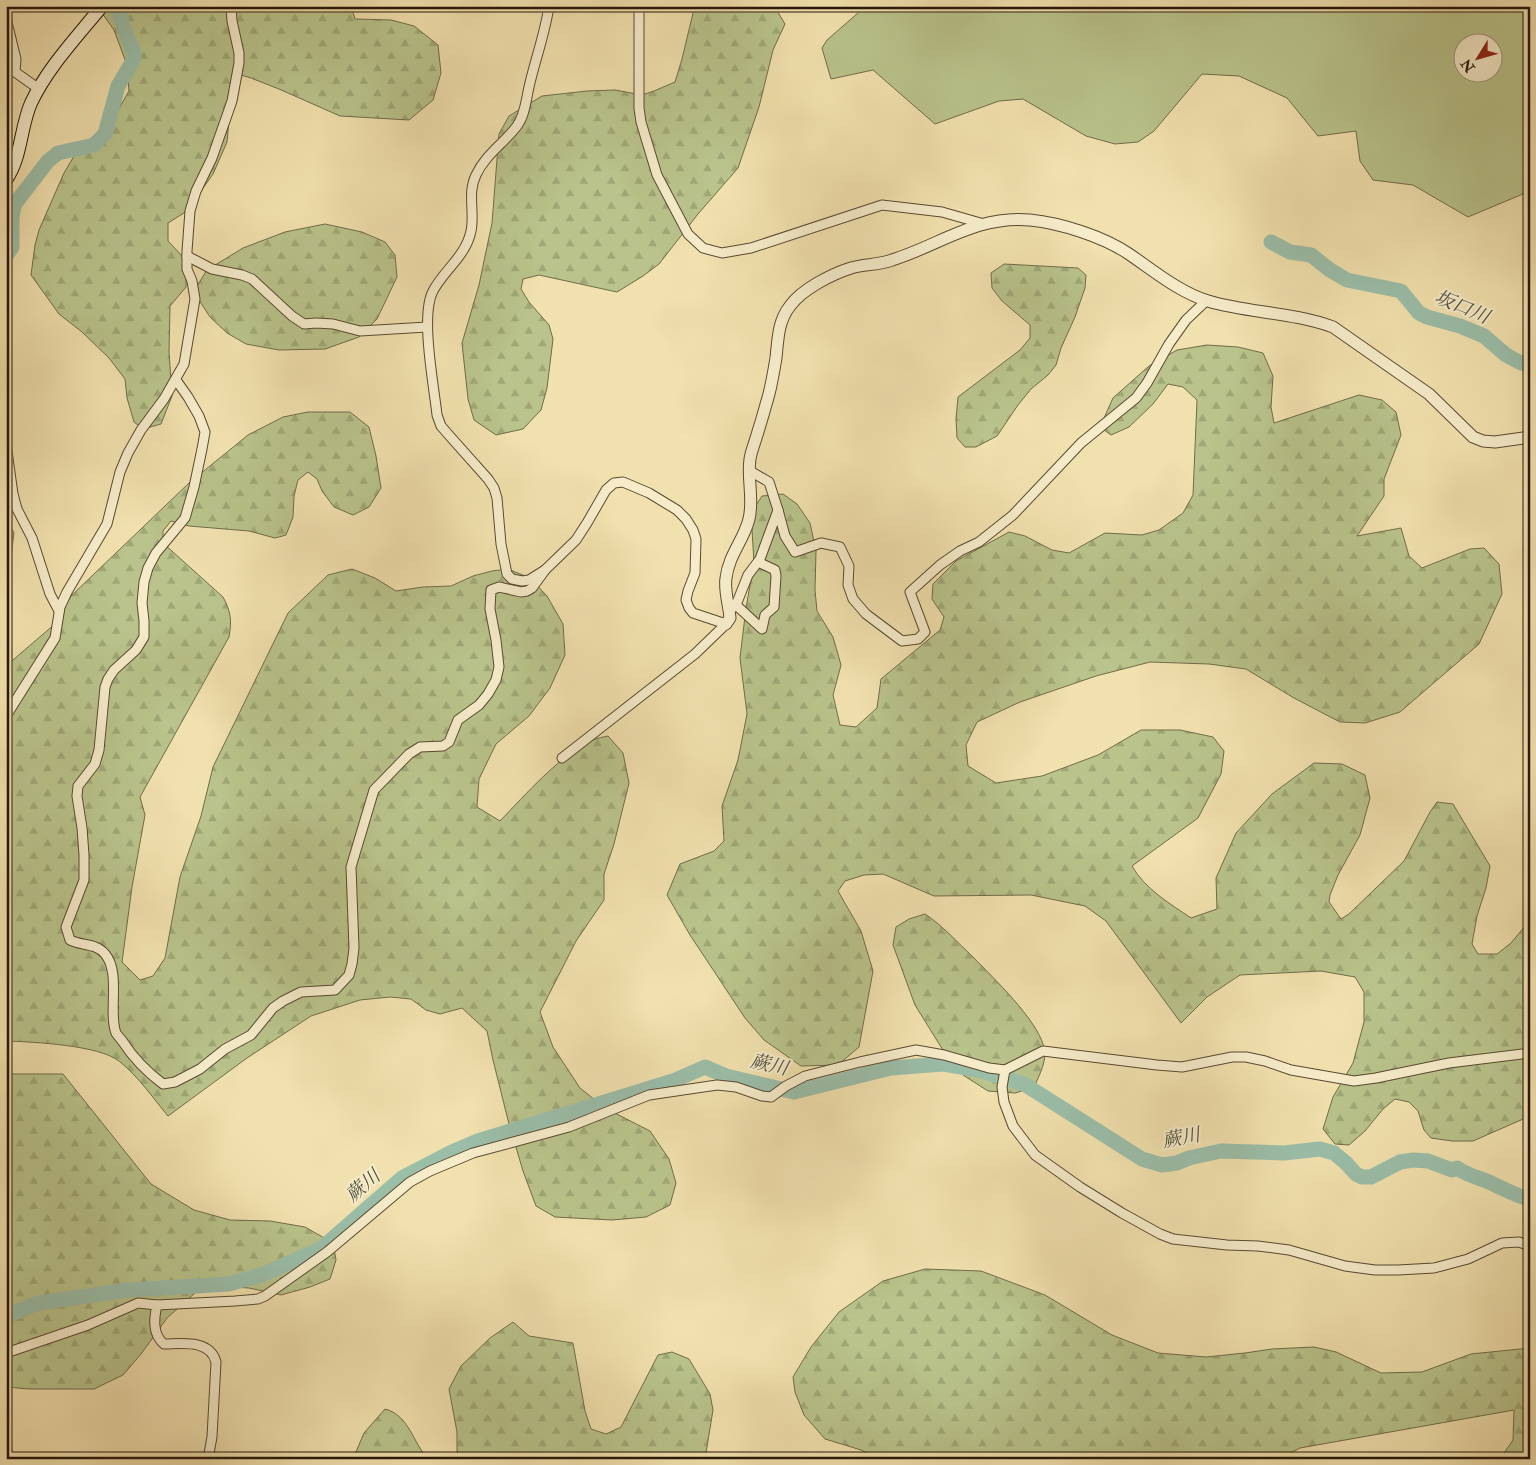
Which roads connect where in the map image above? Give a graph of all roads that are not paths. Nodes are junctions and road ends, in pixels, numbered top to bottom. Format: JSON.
{"nodes":[{"id":1,"x":102,"y":6,"type":"edge"},
{"id":2,"x":231,"y":6,"type":"edge"},
{"id":3,"x":549,"y":6,"type":"edge"},
{"id":4,"x":639,"y":6,"type":"edge"},
{"id":5,"x":6,"y":18,"type":"edge"},
{"id":6,"x":39,"y":89,"type":"junction"},
{"id":7,"x":6,"y":180,"type":"edge"},
{"id":8,"x":985,"y":224,"type":"junction"},
{"id":9,"x":187,"y":256,"type":"junction"},
{"id":10,"x":1207,"y":300,"type":"junction"},
{"id":11,"x":427,"y":327,"type":"junction"},
{"id":12,"x":176,"y":380,"type":"junction"},
{"id":13,"x":1530,"y":437,"type":"edge"},
{"id":14,"x":6,"y":444,"type":"edge"},
{"id":15,"x":750,"y":471,"type":"junction"},
{"id":16,"x":778,"y":510,"type":"junction"},
{"id":17,"x":758,"y":562,"type":"junction"},
{"id":18,"x":544,"y":570,"type":"junction"},
{"id":19,"x":733,"y":608,"type":"junction"},
{"id":20,"x":59,"y":611,"type":"junction"},
{"id":21,"x":726,"y":624,"type":"junction"},
{"id":22,"x":6,"y":716,"type":"edge"},
{"id":23,"x":562,"y":758,"type":"dead end"},
{"id":24,"x":1530,"y":1052,"type":"edge"},
{"id":25,"x":1005,"y":1070,"type":"junction"},
{"id":26,"x":1530,"y":1246,"type":"edge"},
{"id":27,"x":158,"y":1305,"type":"junction"},
{"id":28,"x":6,"y":1352,"type":"edge"},
{"id":29,"x":208,"y":1459,"type":"edge"}],
"edges":[{"from":1,"to":6,"type":"main road"},
{"from":2,"to":9,"type":"street"},
{"from":3,"to":11,"type":"street"},
{"from":4,"to":8,"type":"street"},
{"from":5,"to":6,"type":"street"},
{"from":6,"to":7,"type":"main road"},
{"from":8,"to":10,"type":"street"},
{"from":8,"to":15,"type":"street"},
{"from":9,"to":11,"type":"street"},
{"from":9,"to":12,"type":"street"},
{"from":10,"to":13,"type":"street"},
{"from":10,"to":16,"type":"street"},
{"from":11,"to":18,"type":"street"},
{"from":12,"to":18,"type":"street"},
{"from":12,"to":20,"type":"street"},
{"from":14,"to":20,"type":"street"},
{"from":15,"to":16,"type":"street"},
{"from":15,"to":19,"type":"street"},
{"from":16,"to":17,"type":"street"},
{"from":17,"to":19,"type":"street"},
{"from":17,"to":19,"type":"street"},
{"from":18,"to":21,"type":"street"},
{"from":19,"to":21,"type":"street"},
{"from":20,"to":22,"type":"street"},
{"from":21,"to":23,"type":"street"},
{"from":24,"to":25,"type":"street"},
{"from":25,"to":26,"type":"street"},
{"from":25,"to":27,"type":"street"},
{"from":27,"to":28,"type":"street"},
{"from":27,"to":29,"type":"street"}]}
